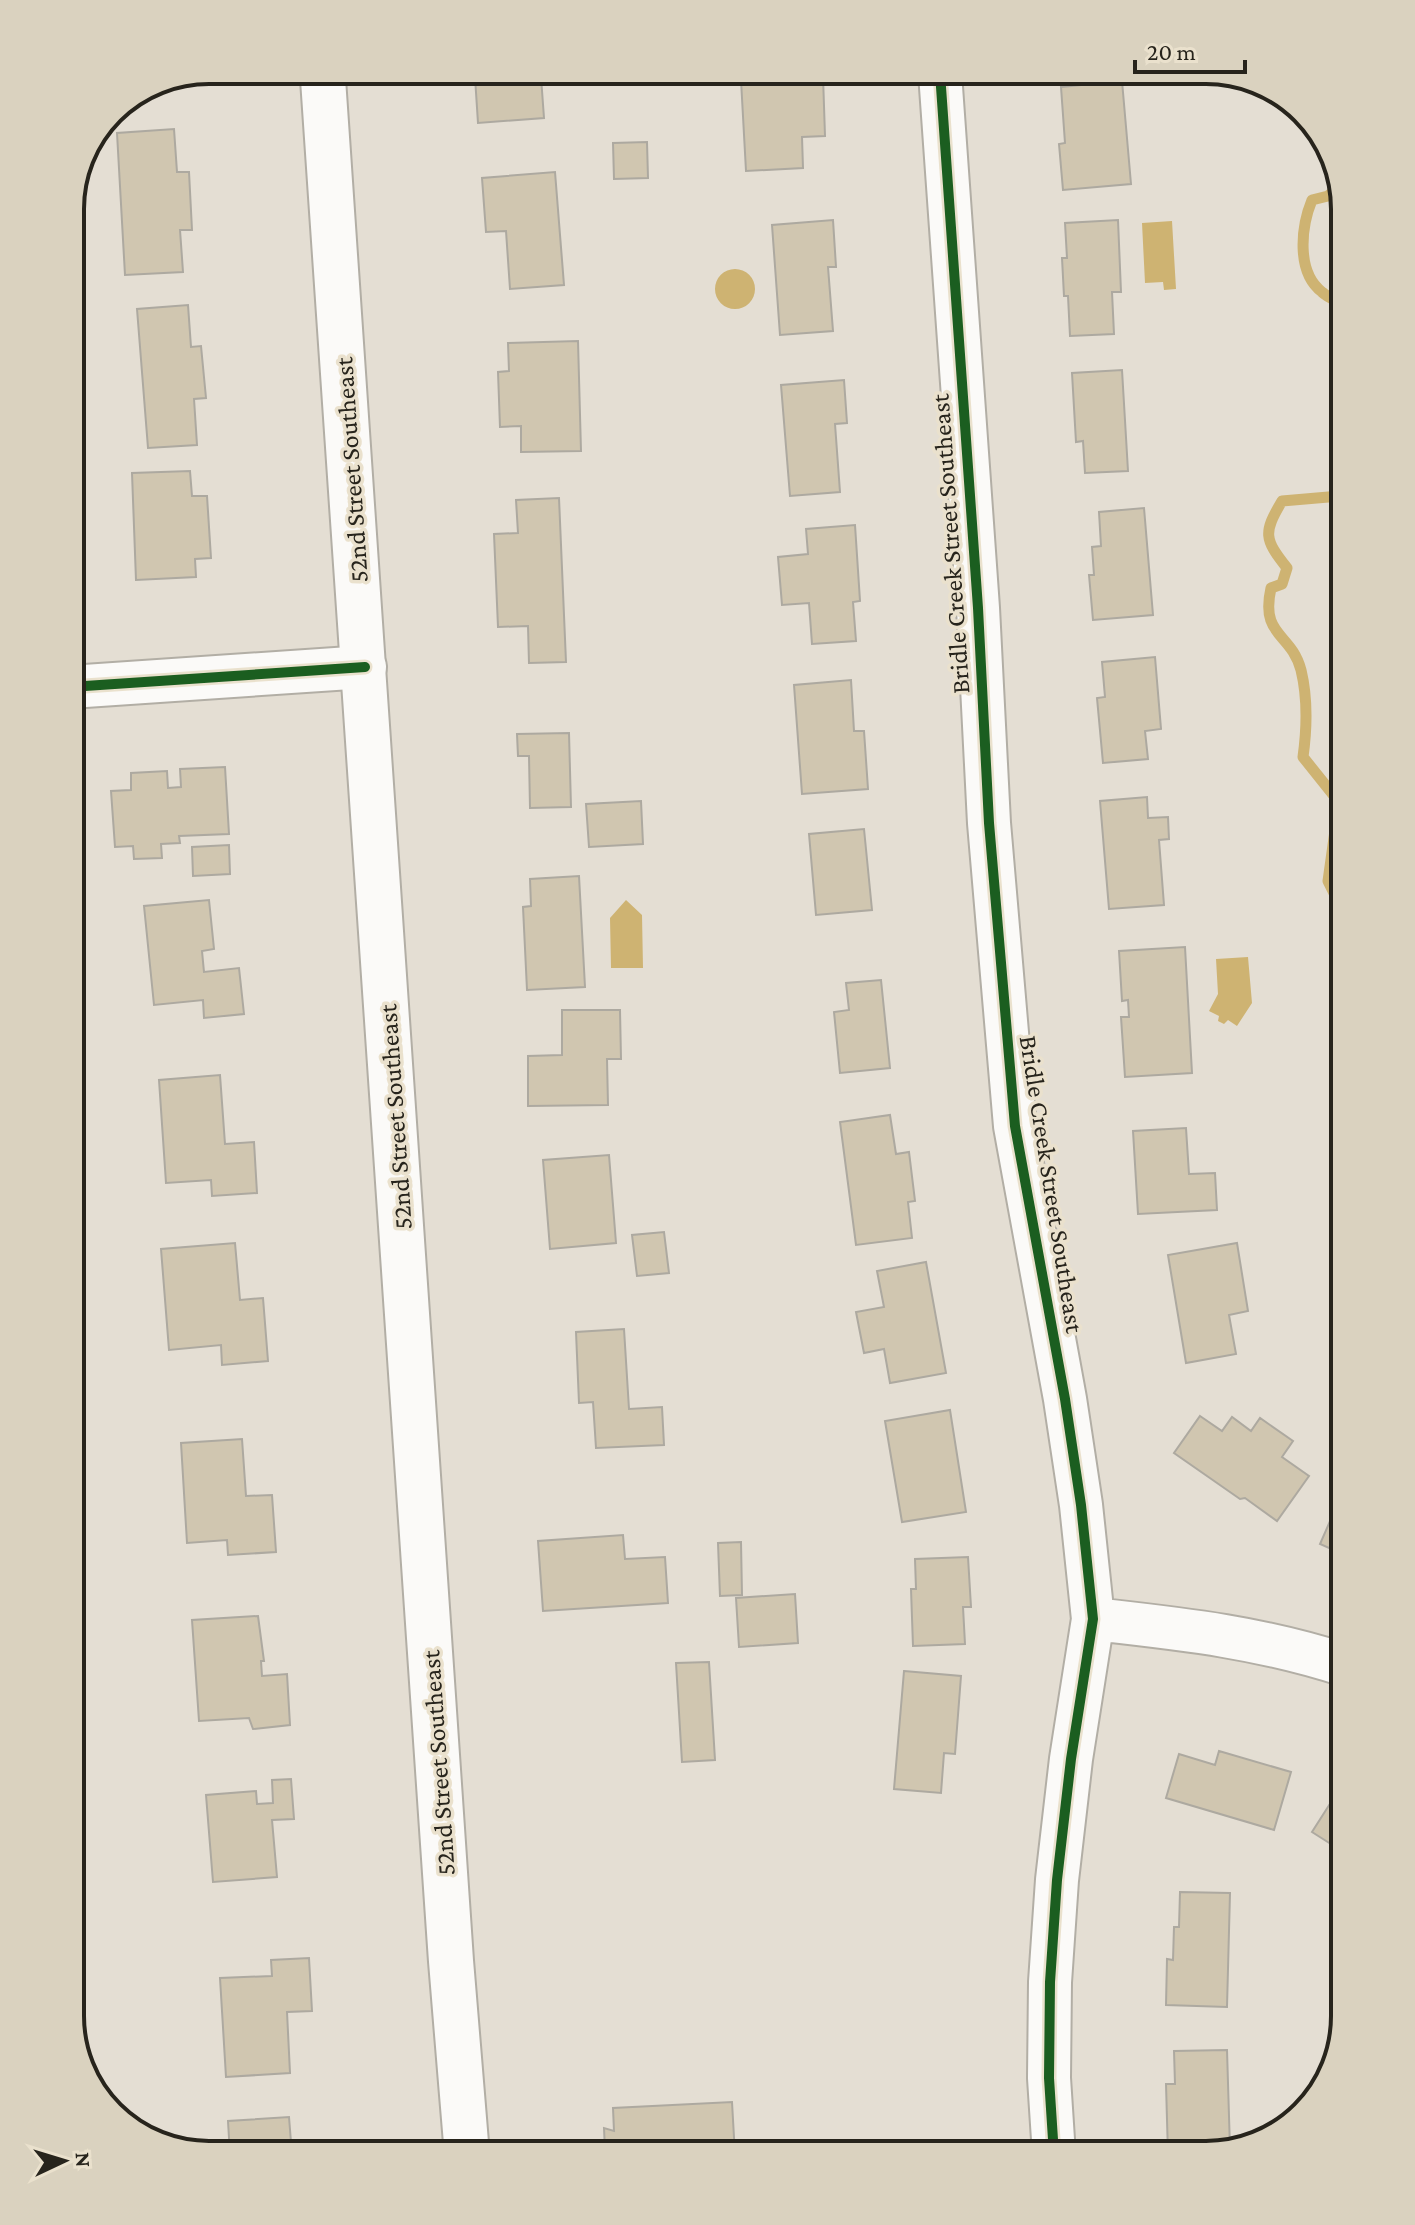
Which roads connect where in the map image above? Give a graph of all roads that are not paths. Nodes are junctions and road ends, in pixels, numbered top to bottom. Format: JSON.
{"nodes":[{"id":1,"x":323,"y":84,"type":"edge"},
{"id":2,"x":941,"y":84,"type":"edge"},
{"id":3,"x":365,"y":667,"type":"junction"},
{"id":4,"x":84,"y":686,"type":"edge"},
{"id":5,"x":1093,"y":1619,"type":"junction"},
{"id":6,"x":1331,"y":1660,"type":"edge"},
{"id":7,"x":466,"y":2141,"type":"edge"},
{"id":8,"x":1053,"y":2141,"type":"edge"}],
"edges":[{"from":1,"to":3,"type":"main road","name":"52nd Street Southeast"},
{"from":2,"to":5,"type":"street","name":"Bridle Creek Street Southeast"},
{"from":3,"to":4,"type":"street"},
{"from":3,"to":7,"type":"main road","name":"52nd Street Southeast"},
{"from":5,"to":6,"type":"street"},
{"from":5,"to":8,"type":"street","name":"Bridle Creek Street Southeast"}]}
